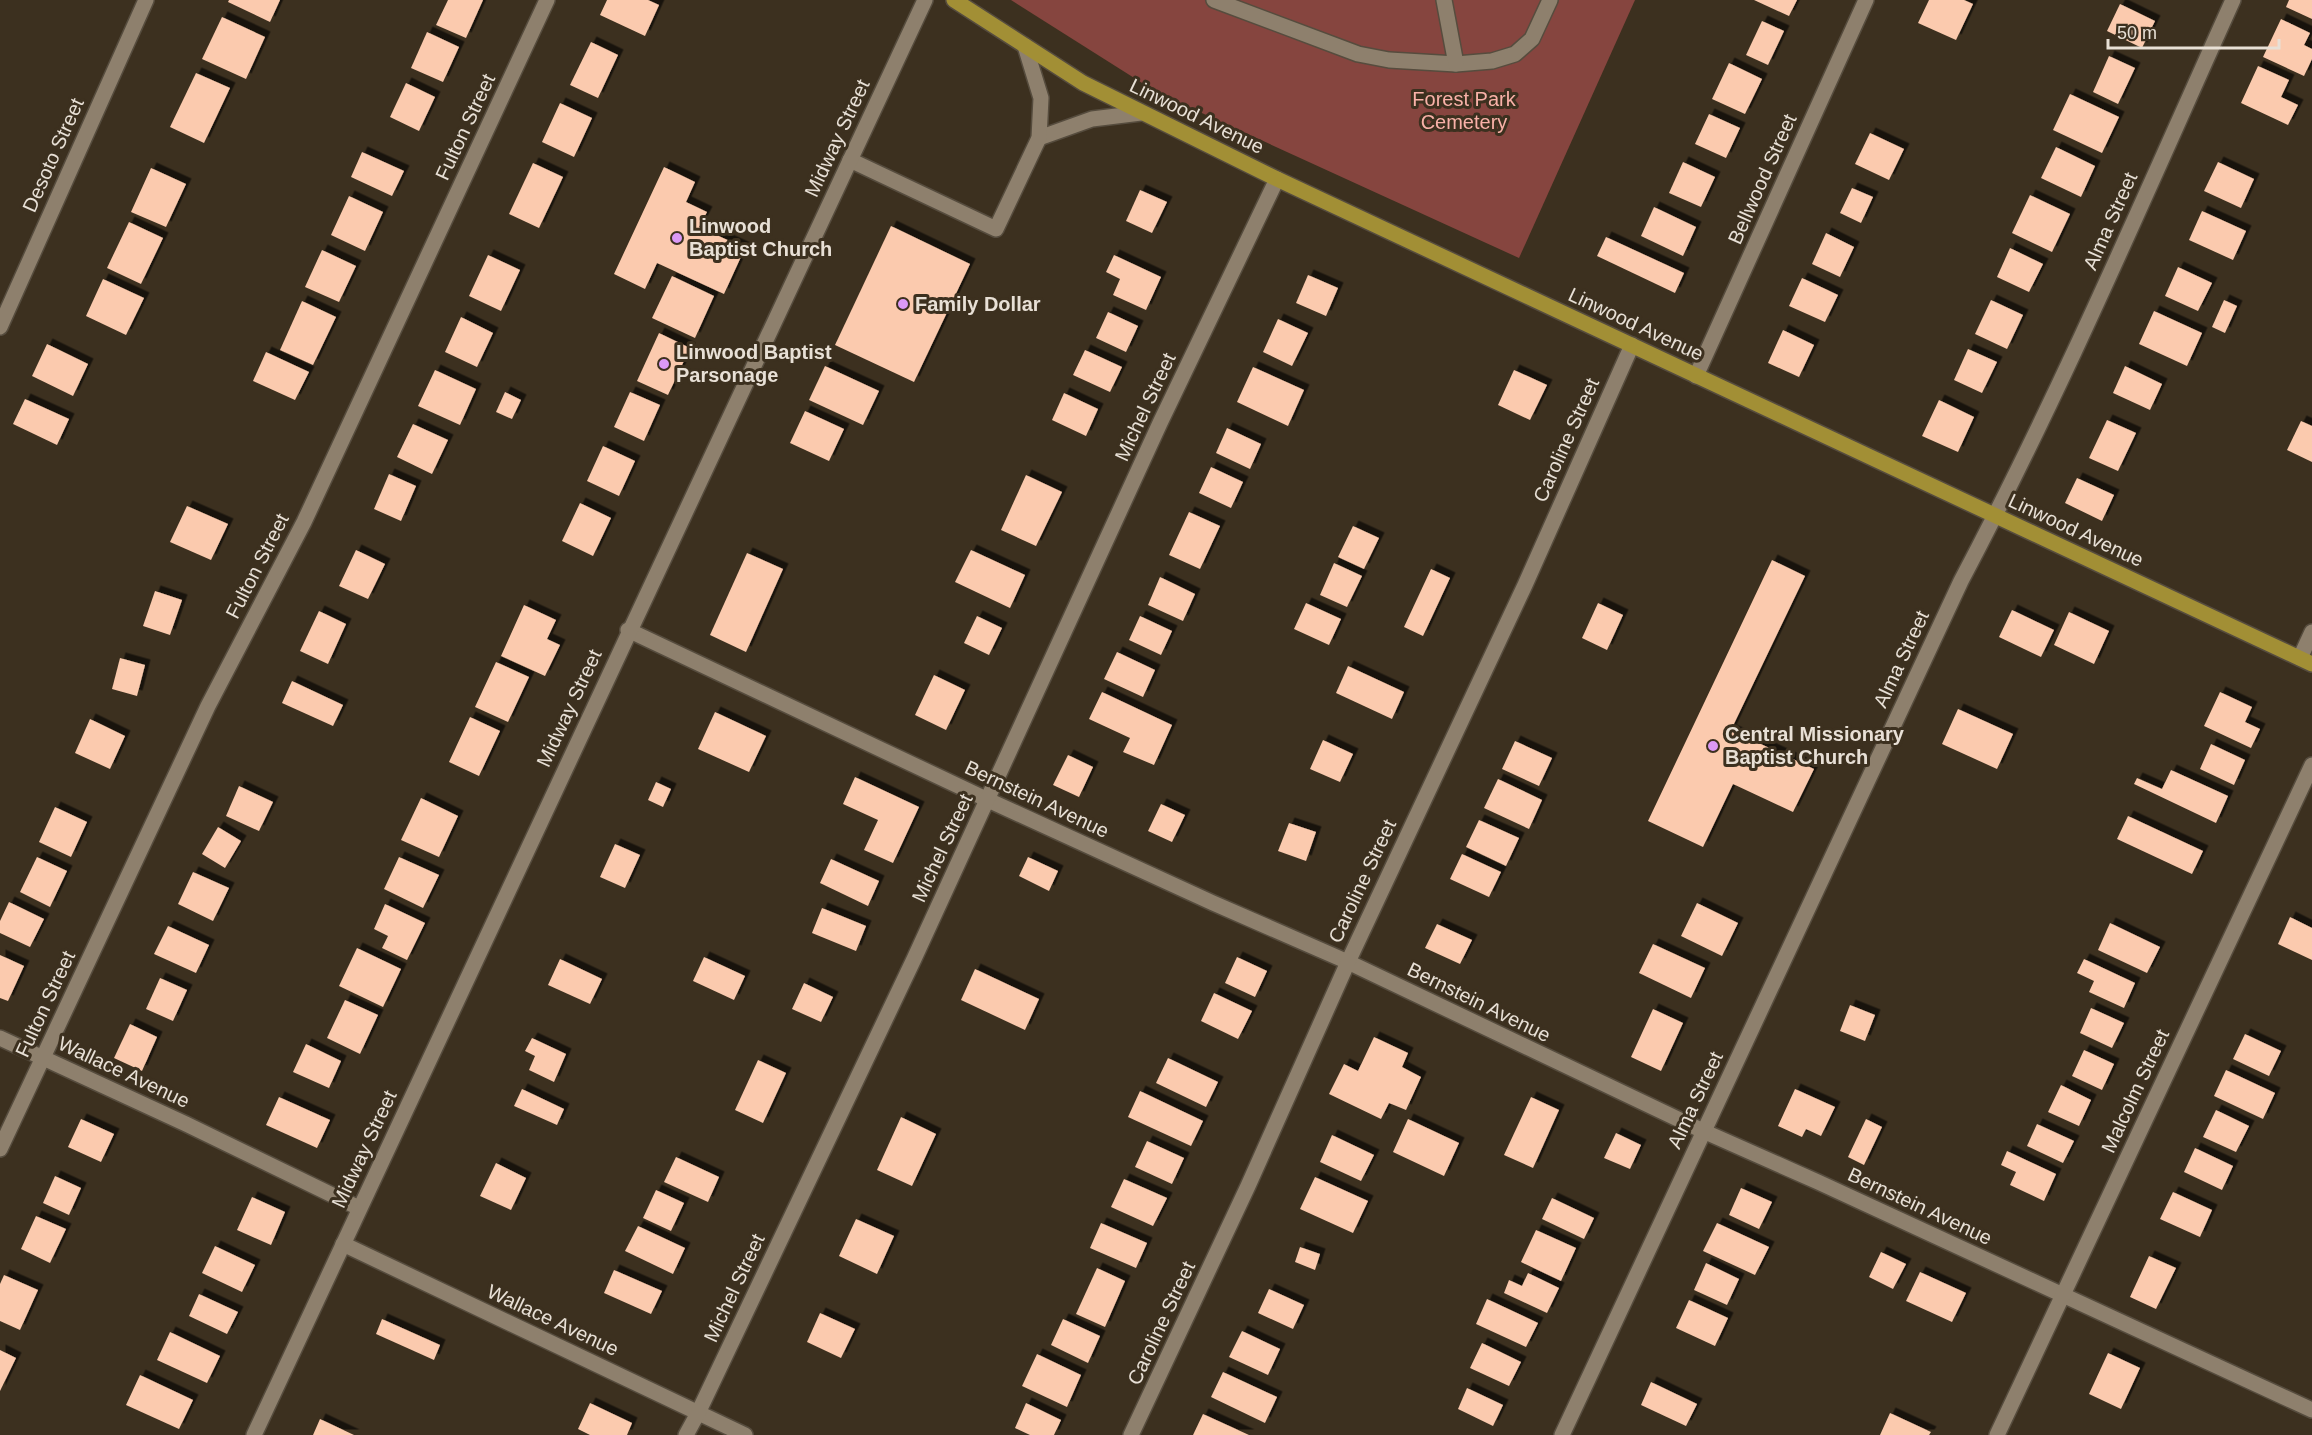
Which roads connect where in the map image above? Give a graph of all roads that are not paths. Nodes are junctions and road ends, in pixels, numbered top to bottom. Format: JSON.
{"nodes":[{"id":1,"x":146,"y":0,"type":"edge"},
{"id":2,"x":548,"y":0,"type":"edge"},
{"id":3,"x":925,"y":0,"type":"edge"},
{"id":4,"x":954,"y":0,"type":"edge"},
{"id":5,"x":1214,"y":0,"type":"edge"},
{"id":6,"x":1444,"y":0,"type":"edge"},
{"id":7,"x":1550,"y":0,"type":"edge"},
{"id":8,"x":1866,"y":0,"type":"edge"},
{"id":9,"x":2233,"y":0,"type":"edge"},
{"id":10,"x":1025,"y":46,"type":"junction"},
{"id":11,"x":1456,"y":64,"type":"junction"},
{"id":12,"x":1141,"y":113,"type":"junction"},
{"id":13,"x":1039,"y":138,"type":"junction"},
{"id":14,"x":850,"y":160,"type":"junction"},
{"id":15,"x":1277,"y":180,"type":"junction"},
{"id":16,"x":0,"y":327,"type":"edge"},
{"id":17,"x":1632,"y":345,"type":"junction"},
{"id":18,"x":1696,"y":376,"type":"junction"},
{"id":19,"x":1995,"y":515,"type":"junction"},
{"id":20,"x":628,"y":630,"type":"junction"},
{"id":21,"x":2312,"y":632,"type":"edge"},
{"id":22,"x":2306,"y":661,"type":"edge"},
{"id":23,"x":2312,"y":765,"type":"edge"},
{"id":24,"x":988,"y":800,"type":"junction"},
{"id":25,"x":1348,"y":962,"type":"junction"},
{"id":26,"x":0,"y":1038,"type":"edge"},
{"id":27,"x":42,"y":1057,"type":"junction"},
{"id":28,"x":1703,"y":1131,"type":"junction"},
{"id":29,"x":0,"y":1149,"type":"edge"},
{"id":30,"x":359,"y":1208,"type":"junction"},
{"id":31,"x":343,"y":1244,"type":"junction"},
{"id":32,"x":2062,"y":1295,"type":"junction"},
{"id":33,"x":2312,"y":1410,"type":"edge"},
{"id":34,"x":698,"y":1413,"type":"junction"},
{"id":35,"x":254,"y":1435,"type":"edge"},
{"id":36,"x":686,"y":1435,"type":"edge"},
{"id":37,"x":745,"y":1435,"type":"edge"},
{"id":38,"x":1131,"y":1435,"type":"edge"},
{"id":39,"x":1562,"y":1435,"type":"edge"},
{"id":40,"x":1997,"y":1435,"type":"edge"}],
"edges":[{"from":1,"to":16,"type":"street","name":"Desoto Street"},
{"from":2,"to":27,"type":"street","name":"Fulton Street"},
{"from":3,"to":14,"type":"street","name":"Midway Street"},
{"from":4,"to":10,"type":"main road","name":"Linwood Avenue"},
{"from":5,"to":11,"type":"street"},
{"from":6,"to":11,"type":"street"},
{"from":7,"to":11,"type":"street"},
{"from":8,"to":18,"type":"street","name":"Bellwood Street"},
{"from":9,"to":19,"type":"street","name":"Alma Street"},
{"from":10,"to":12,"type":"main road","name":"Linwood Avenue"},
{"from":10,"to":13,"type":"street"},
{"from":12,"to":13,"type":"street"},
{"from":12,"to":15,"type":"main road","name":"Linwood Avenue"},
{"from":13,"to":14,"type":"street"},
{"from":14,"to":20,"type":"street","name":"Midway Street"},
{"from":15,"to":17,"type":"main road","name":"Linwood Avenue"},
{"from":15,"to":24,"type":"street","name":"Michel Street"},
{"from":17,"to":18,"type":"main road","name":"Linwood Avenue"},
{"from":17,"to":25,"type":"street","name":"Caroline Street"},
{"from":18,"to":19,"type":"main road","name":"Linwood Avenue"},
{"from":19,"to":22,"type":"main road","name":"Linwood Avenue"},
{"from":19,"to":28,"type":"street","name":"Alma Street"},
{"from":20,"to":24,"type":"street","name":"Bernstein Avenue"},
{"from":20,"to":30,"type":"street","name":"Midway Street"},
{"from":21,"to":22,"type":"street"},
{"from":23,"to":32,"type":"street","name":"Malcolm Street"},
{"from":24,"to":25,"type":"street","name":"Bernstein Avenue"},
{"from":24,"to":34,"type":"street","name":"Michel Street"},
{"from":25,"to":28,"type":"street","name":"Bernstein Avenue"},
{"from":25,"to":38,"type":"street","name":"Caroline Street"},
{"from":26,"to":27,"type":"street","name":"Wallace Avenue"},
{"from":27,"to":29,"type":"street","name":"Fulton Street"},
{"from":27,"to":30,"type":"street","name":"Wallace Avenue"},
{"from":28,"to":32,"type":"street","name":"Bernstein Avenue"},
{"from":28,"to":39,"type":"street","name":"Alma Street"},
{"from":30,"to":31,"type":"street","name":"Midway Street"},
{"from":31,"to":34,"type":"street","name":"Wallace Avenue"},
{"from":31,"to":35,"type":"street","name":"Midway Street"},
{"from":32,"to":33,"type":"street","name":"Bernstein Avenue"},
{"from":32,"to":40,"type":"street","name":"Malcolm Street"},
{"from":34,"to":36,"type":"street","name":"Michel Street"},
{"from":34,"to":37,"type":"street","name":"Wallace Avenue"}]}
